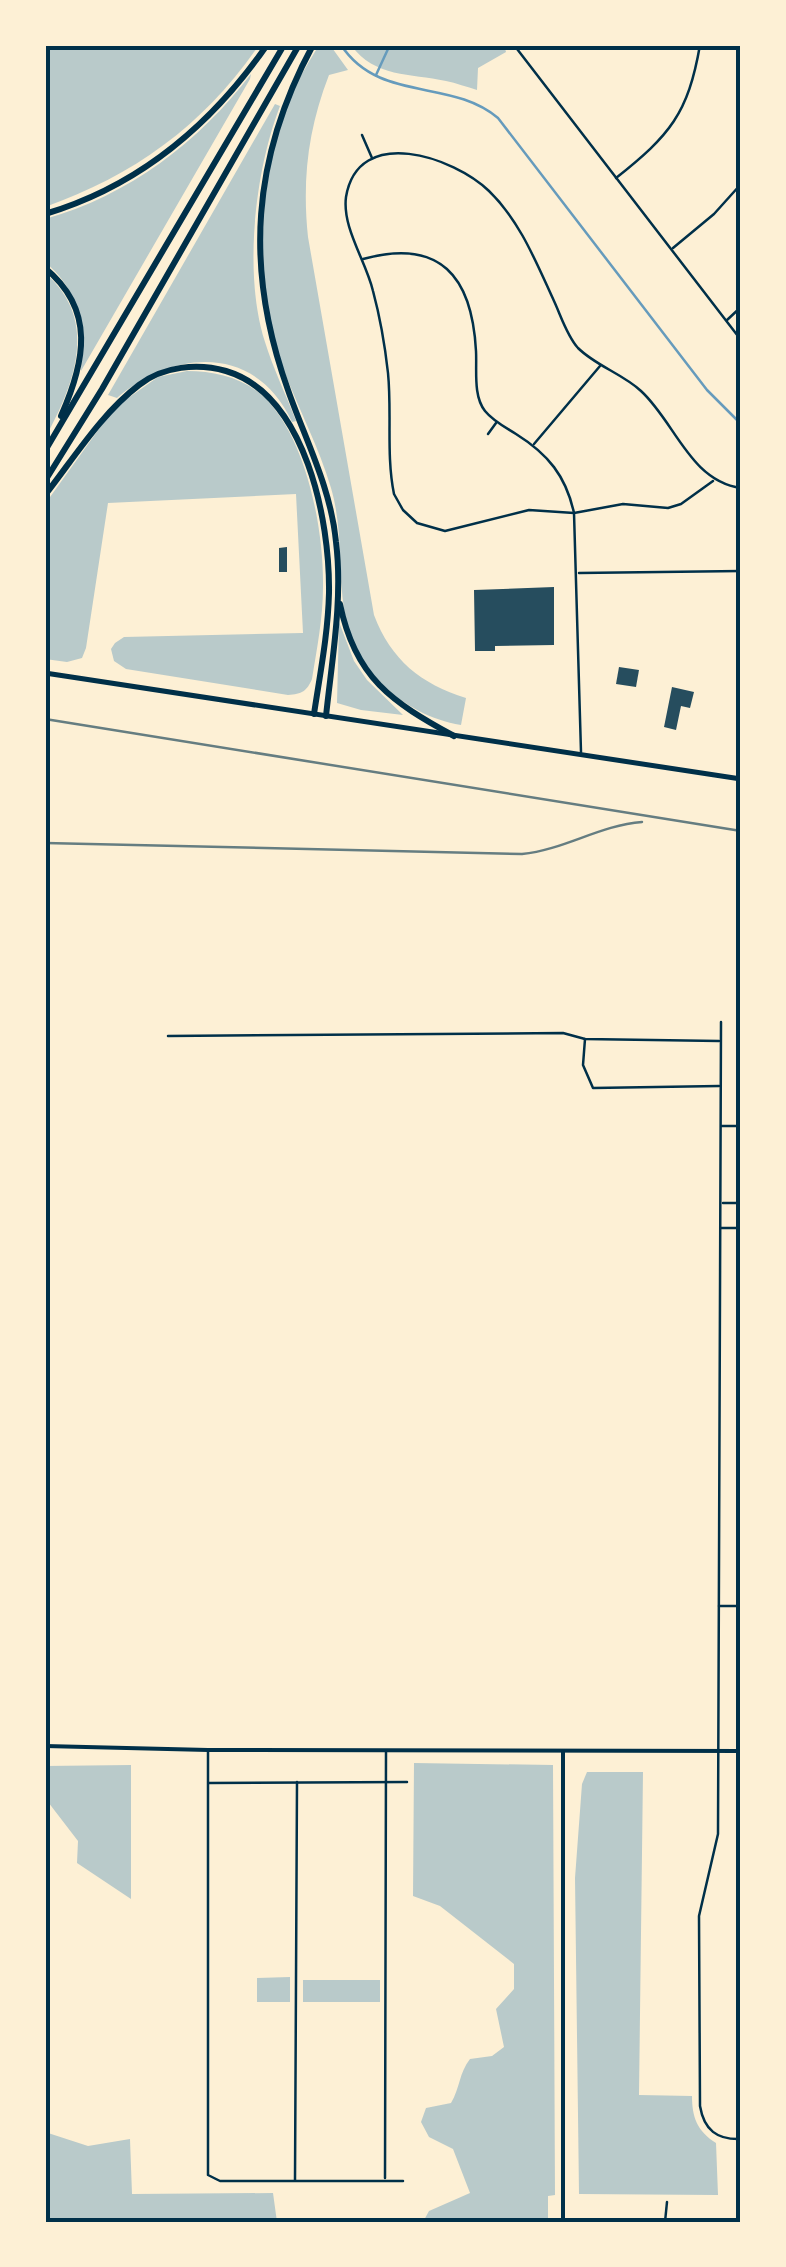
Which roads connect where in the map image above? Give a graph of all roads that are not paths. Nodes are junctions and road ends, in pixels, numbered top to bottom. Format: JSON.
{"nodes":[{"id":1,"x":267,"y":45,"type":"edge"},
{"id":2,"x":284,"y":45,"type":"edge"},
{"id":3,"x":300,"y":45,"type":"edge"},
{"id":4,"x":313,"y":45,"type":"edge"},
{"id":5,"x":514,"y":45,"type":"edge"},
{"id":6,"x":700,"y":45,"type":"edge"},
{"id":7,"x":362,"y":135,"type":"dead end"},
{"id":8,"x":372,"y":159,"type":"junction"},
{"id":9,"x":616,"y":178,"type":"junction"},
{"id":10,"x":741,"y":184,"type":"edge"},
{"id":11,"x":45,"y":214,"type":"edge"},
{"id":12,"x":671,"y":250,"type":"junction"},
{"id":13,"x":363,"y":259,"type":"junction"},
{"id":14,"x":45,"y":268,"type":"edge"},
{"id":15,"x":741,"y":308,"type":"edge"},
{"id":16,"x":726,"y":320,"type":"junction"},
{"id":17,"x":741,"y":340,"type":"edge"},
{"id":18,"x":601,"y":365,"type":"junction"},
{"id":19,"x":496,"y":422,"type":"junction"},
{"id":20,"x":488,"y":434,"type":"dead end"},
{"id":21,"x":534,"y":445,"type":"junction"},
{"id":22,"x":45,"y":449,"type":"edge"},
{"id":23,"x":45,"y":481,"type":"edge"},
{"id":24,"x":713,"y":481,"type":"junction"},
{"id":25,"x":741,"y":488,"type":"edge"},
{"id":26,"x":45,"y":495,"type":"edge"},
{"id":27,"x":574,"y":513,"type":"junction"},
{"id":28,"x":741,"y":571,"type":"edge"},
{"id":29,"x":578,"y":573,"type":"junction"},
{"id":30,"x":338,"y":593,"type":"junction"},
{"id":31,"x":45,"y":673,"type":"edge"},
{"id":32,"x":314,"y":714,"type":"junction"},
{"id":33,"x":326,"y":716,"type":"junction"},
{"id":34,"x":454,"y":736,"type":"junction"},
{"id":35,"x":581,"y":754,"type":"junction"},
{"id":36,"x":741,"y":779,"type":"edge"},
{"id":37,"x":721,"y":1022,"type":"dead end"},
{"id":38,"x":168,"y":1036,"type":"dead end"},
{"id":39,"x":584,"y":1040,"type":"junction"},
{"id":40,"x":721,"y":1041,"type":"junction"},
{"id":41,"x":720,"y":1086,"type":"junction"},
{"id":42,"x":720,"y":1126,"type":"junction"},
{"id":43,"x":741,"y":1126,"type":"edge"},
{"id":44,"x":741,"y":1203,"type":"edge"},
{"id":45,"x":720,"y":1204,"type":"junction"},
{"id":46,"x":719,"y":1228,"type":"junction"},
{"id":47,"x":741,"y":1228,"type":"edge"},
{"id":48,"x":719,"y":1606,"type":"junction"},
{"id":49,"x":741,"y":1606,"type":"edge"},
{"id":50,"x":45,"y":1746,"type":"edge"},
{"id":51,"x":208,"y":1750,"type":"junction"},
{"id":52,"x":386,"y":1750,"type":"junction"},
{"id":53,"x":564,"y":1750,"type":"junction"},
{"id":54,"x":741,"y":1750,"type":"edge"},
{"id":55,"x":719,"y":1751,"type":"junction"},
{"id":56,"x":297,"y":1782,"type":"junction"},
{"id":57,"x":387,"y":1782,"type":"junction"},
{"id":58,"x":407,"y":1782,"type":"dead end"},
{"id":59,"x":208,"y":1783,"type":"junction"},
{"id":60,"x":741,"y":2140,"type":"edge"},
{"id":61,"x":385,"y":2181,"type":"junction"},
{"id":62,"x":403,"y":2181,"type":"dead end"},
{"id":63,"x":296,"y":2182,"type":"junction"},
{"id":64,"x":667,"y":2202,"type":"dead end"},
{"id":65,"x":563,"y":2222,"type":"edge"},
{"id":66,"x":665,"y":2222,"type":"edge"}],
"edges":[{"from":1,"to":11,"type":"highway"},
{"from":2,"to":22,"type":"highway"},
{"from":3,"to":23,"type":"highway"},
{"from":4,"to":30,"type":"highway"},
{"from":5,"to":9,"type":"street"},
{"from":6,"to":9,"type":"street"},
{"from":7,"to":8,"type":"street"},
{"from":8,"to":13,"type":"street"},
{"from":8,"to":18,"type":"street"},
{"from":9,"to":12,"type":"street"},
{"from":10,"to":12,"type":"street"},
{"from":12,"to":16,"type":"street"},
{"from":13,"to":19,"type":"street"},
{"from":13,"to":27,"type":"street"},
{"from":14,"to":22,"type":"highway"},
{"from":15,"to":16,"type":"street"},
{"from":16,"to":17,"type":"street"},
{"from":18,"to":21,"type":"street"},
{"from":18,"to":24,"type":"street"},
{"from":19,"to":20,"type":"street"},
{"from":19,"to":21,"type":"street"},
{"from":21,"to":27,"type":"street"},
{"from":24,"to":25,"type":"street"},
{"from":24,"to":27,"type":"street"},
{"from":26,"to":32,"type":"highway"},
{"from":27,"to":29,"type":"street"},
{"from":28,"to":29,"type":"street"},
{"from":29,"to":35,"type":"street"},
{"from":30,"to":33,"type":"highway"},
{"from":30,"to":34,"type":"highway"},
{"from":31,"to":32,"type":"main road"},
{"from":32,"to":33,"type":"main road"},
{"from":33,"to":34,"type":"main road"},
{"from":34,"to":35,"type":"main road"},
{"from":35,"to":36,"type":"main road"},
{"from":37,"to":40,"type":"street"},
{"from":38,"to":39,"type":"street"},
{"from":39,"to":40,"type":"street"},
{"from":39,"to":41,"type":"street"},
{"from":40,"to":41,"type":"street"},
{"from":41,"to":42,"type":"street"},
{"from":42,"to":43,"type":"street"},
{"from":42,"to":45,"type":"street"},
{"from":44,"to":45,"type":"street"},
{"from":45,"to":46,"type":"street"},
{"from":46,"to":47,"type":"street"},
{"from":46,"to":48,"type":"street"},
{"from":48,"to":49,"type":"street"},
{"from":48,"to":55,"type":"street"},
{"from":50,"to":51,"type":"street"},
{"from":51,"to":52,"type":"street"},
{"from":51,"to":59,"type":"street"},
{"from":52,"to":53,"type":"street"},
{"from":52,"to":57,"type":"street"},
{"from":53,"to":55,"type":"street"},
{"from":53,"to":65,"type":"street"},
{"from":54,"to":55,"type":"street"},
{"from":55,"to":60,"type":"street"},
{"from":56,"to":57,"type":"street"},
{"from":56,"to":59,"type":"street"},
{"from":56,"to":63,"type":"street"},
{"from":57,"to":58,"type":"street"},
{"from":57,"to":61,"type":"street"},
{"from":59,"to":63,"type":"street"},
{"from":61,"to":62,"type":"street"},
{"from":61,"to":63,"type":"street"},
{"from":64,"to":66,"type":"street"}]}
